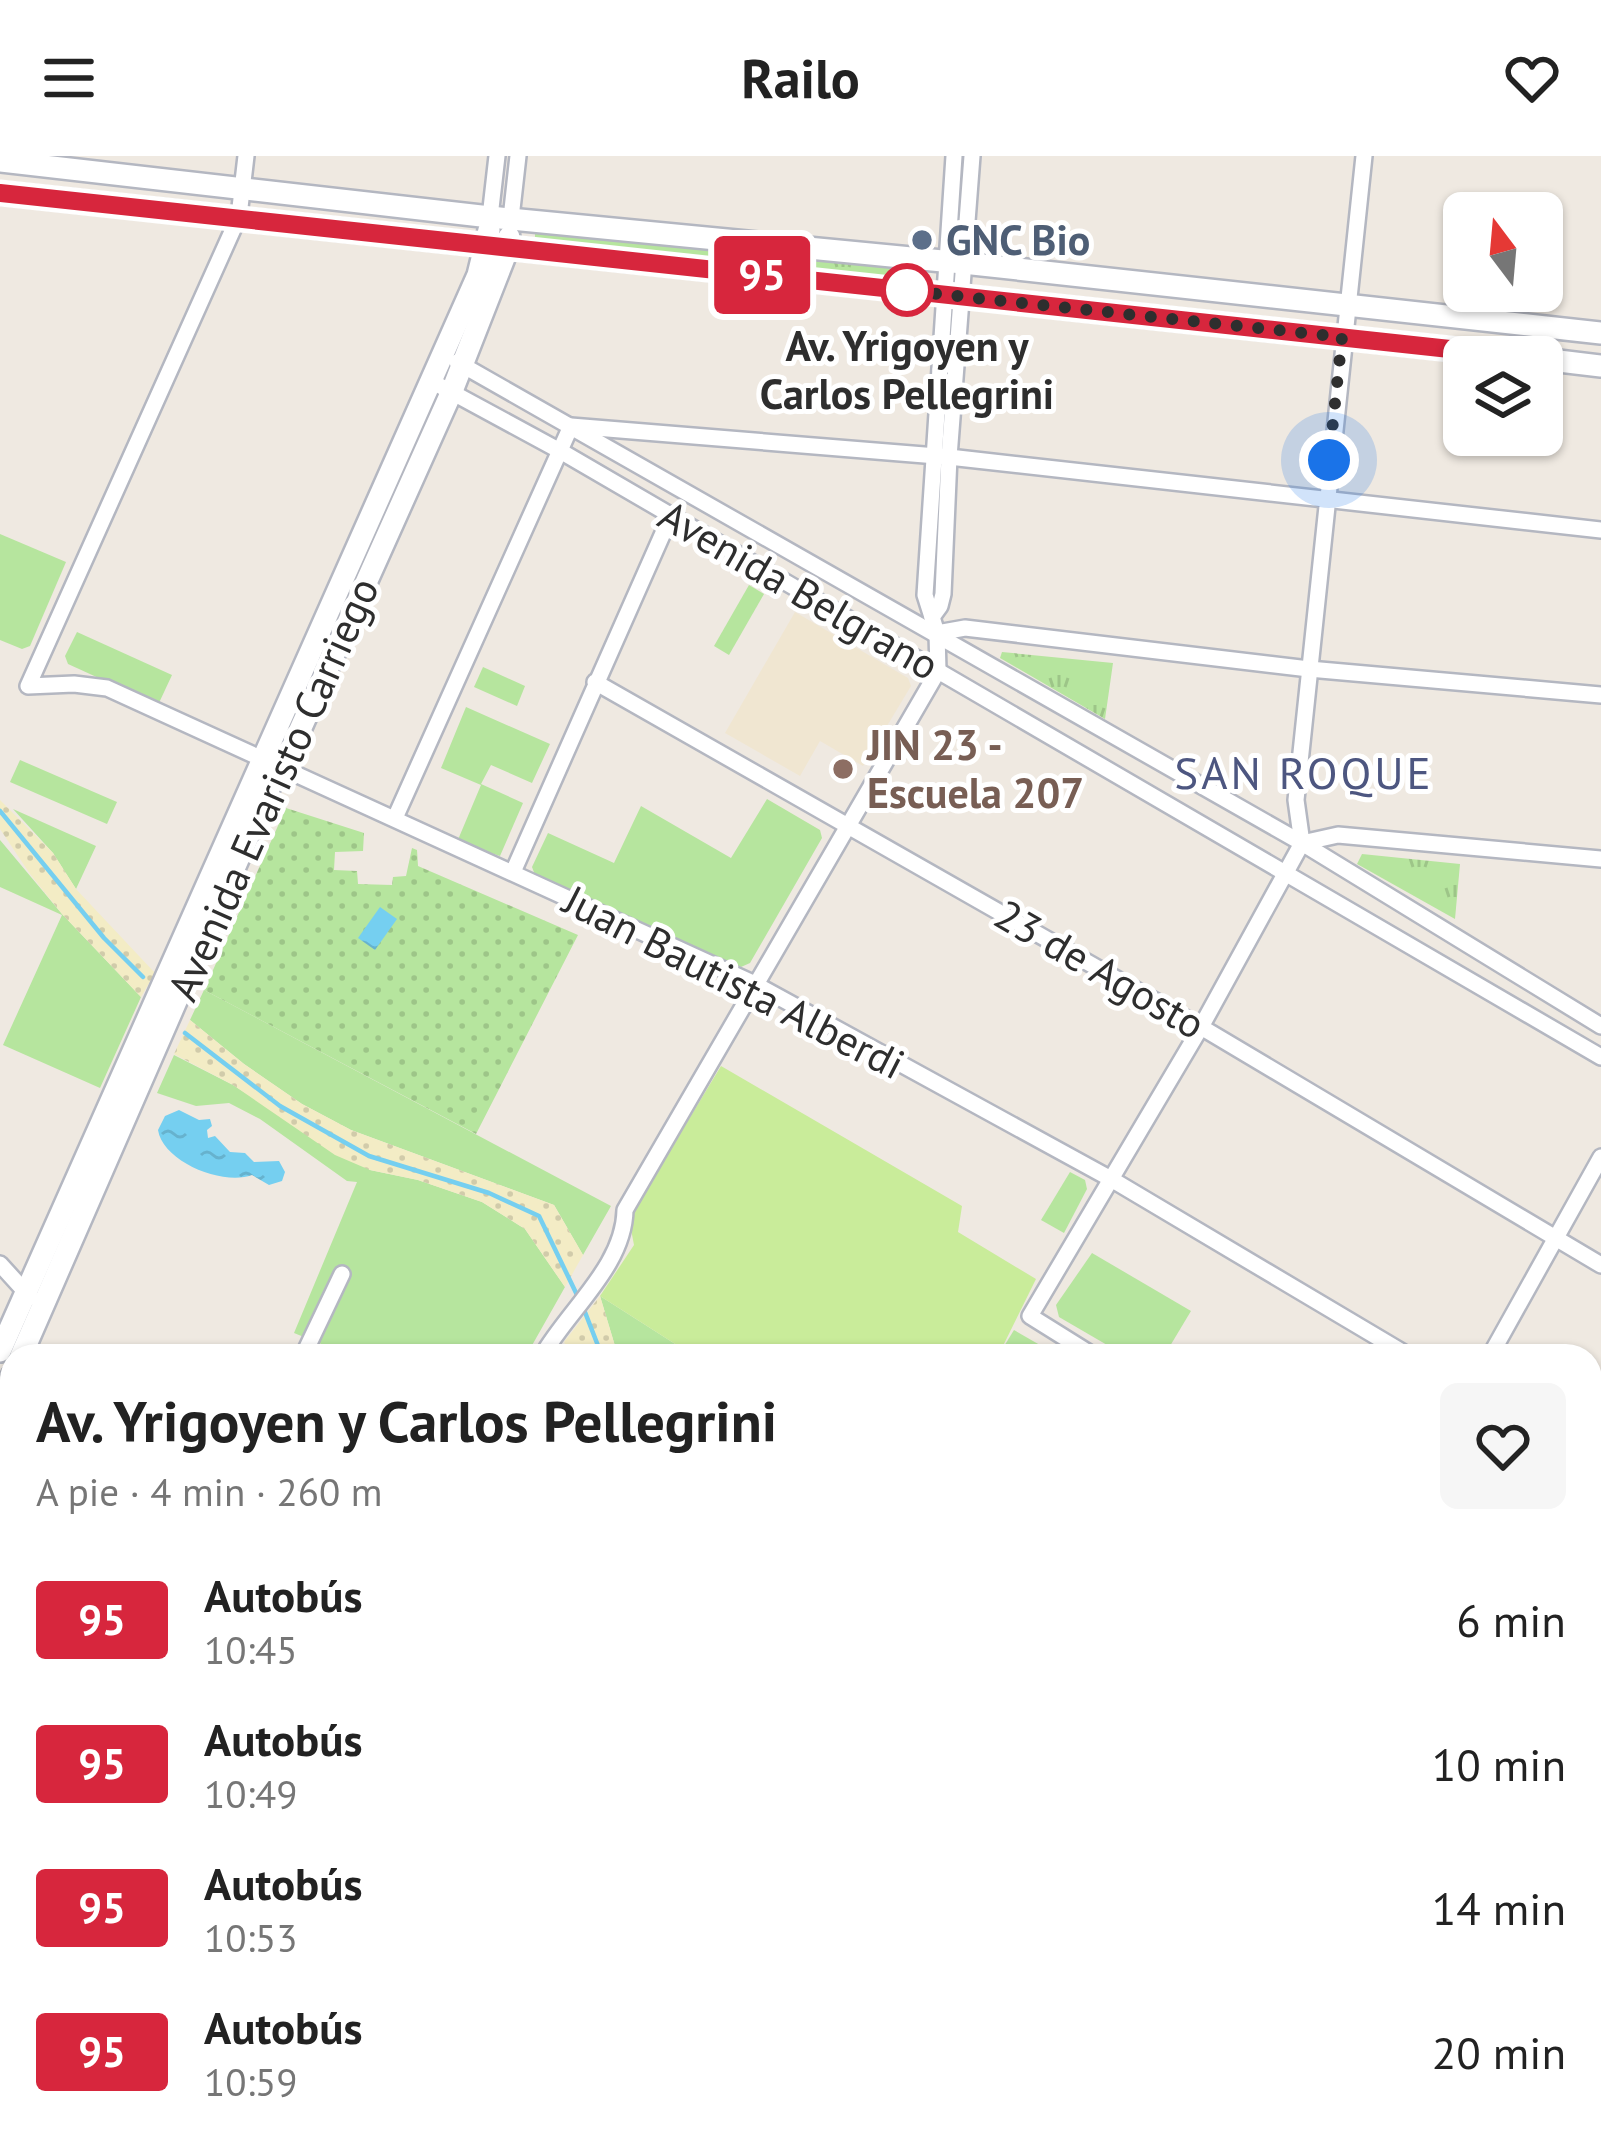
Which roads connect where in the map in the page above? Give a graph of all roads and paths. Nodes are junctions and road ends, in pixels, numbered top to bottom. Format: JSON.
{"nodes":[{"id":1,"x":245,"y":156,"type":"edge"},
{"id":2,"x":497,"y":156,"type":"edge"},
{"id":3,"x":518,"y":156,"type":"edge"},
{"id":4,"x":954,"y":156,"type":"edge"},
{"id":5,"x":972,"y":156,"type":"edge"},
{"id":6,"x":1364,"y":156,"type":"edge"},
{"id":7,"x":0,"y":161,"type":"edge"},
{"id":8,"x":242,"y":189,"type":"junction"},
{"id":9,"x":0,"y":193,"type":"edge"},
{"id":10,"x":239,"y":216,"type":"junction"},
{"id":11,"x":501,"y":218,"type":"junction"},
{"id":12,"x":498,"y":246,"type":"junction"},
{"id":13,"x":955,"y":262,"type":"junction"},
{"id":14,"x":952,"y":295,"type":"junction"},
{"id":15,"x":1345,"y":307,"type":"junction"},
{"id":16,"x":1601,"y":333,"type":"edge"},
{"id":17,"x":1342,"y":337,"type":"junction"},
{"id":18,"x":1443,"y":348,"type":"edge"},
{"id":19,"x":452,"y":360,"type":"junction"},
{"id":20,"x":1563,"y":361,"type":"edge"},
{"id":21,"x":1601,"y":366,"type":"edge"},
{"id":22,"x":441,"y":386,"type":"junction"},
{"id":23,"x":571,"y":426,"type":"junction"},
{"id":24,"x":562,"y":452,"type":"junction"},
{"id":25,"x":941,"y":456,"type":"junction"},
{"id":26,"x":1325,"y":502,"type":"junction"},
{"id":27,"x":671,"y":515,"type":"junction"},
{"id":28,"x":1601,"y":530,"type":"edge"},
{"id":29,"x":934,"y":625,"type":"junction"},
{"id":30,"x":1309,"y":669,"type":"junction"},
{"id":31,"x":938,"y":671,"type":"junction"},
{"id":32,"x":595,"y":682,"type":"junction"},
{"id":33,"x":1601,"y":695,"type":"edge"},
{"id":34,"x":261,"y":761,"type":"junction"},
{"id":35,"x":282,"y":770,"type":"junction"},
{"id":36,"x":395,"y":818,"type":"junction"},
{"id":37,"x":850,"y":825,"type":"junction"},
{"id":38,"x":1302,"y":844,"type":"junction"},
{"id":39,"x":1601,"y":859,"type":"edge"},
{"id":40,"x":513,"y":872,"type":"junction"},
{"id":41,"x":1288,"y":874,"type":"junction"},
{"id":42,"x":753,"y":983,"type":"junction"},
{"id":43,"x":1601,"y":1026,"type":"edge"},
{"id":44,"x":1201,"y":1027,"type":"junction"},
{"id":45,"x":1601,"y":1057,"type":"edge"},
{"id":46,"x":1601,"y":1157,"type":"edge"},
{"id":47,"x":1111,"y":1179,"type":"junction"},
{"id":48,"x":1557,"y":1239,"type":"junction"},
{"id":49,"x":0,"y":1264,"type":"edge"},
{"id":50,"x":1601,"y":1264,"type":"edge"},
{"id":51,"x":342,"y":1274,"type":"dead end"},
{"id":52,"x":34,"y":1299,"type":"junction"},
{"id":53,"x":5,"y":1344,"type":"edge"},
{"id":54,"x":25,"y":1344,"type":"edge"},
{"id":55,"x":310,"y":1344,"type":"edge"},
{"id":56,"x":551,"y":1344,"type":"edge"},
{"id":57,"x":1075,"y":1344,"type":"edge"},
{"id":58,"x":1389,"y":1344,"type":"edge"},
{"id":59,"x":1497,"y":1344,"type":"edge"}],
"edges":[{"from":1,"to":8,"type":"street"},
{"from":2,"to":11,"type":"street"},
{"from":3,"to":11,"type":"street"},
{"from":4,"to":13,"type":"street"},
{"from":5,"to":13,"type":"street"},
{"from":6,"to":15,"type":"street"},
{"from":7,"to":8,"type":"street"},
{"from":8,"to":10,"type":"street"},
{"from":8,"to":11,"type":"street"},
{"from":9,"to":10,"type":"street"},
{"from":10,"to":12,"type":"street"},
{"from":10,"to":34,"type":"street","name":"Juan Bautista Alberdi"},
{"from":11,"to":12,"type":"street","name":"Avenida Evaristo Carriego"},
{"from":11,"to":13,"type":"street"},
{"from":12,"to":14,"type":"street"},
{"from":12,"to":19,"type":"street","name":"Avenida Evaristo Carriego"},
{"from":13,"to":14,"type":"street"},
{"from":13,"to":15,"type":"street"},
{"from":14,"to":17,"type":"street"},
{"from":14,"to":25,"type":"street"},
{"from":15,"to":16,"type":"street"},
{"from":15,"to":17,"type":"street"},
{"from":17,"to":18,"type":"street"},
{"from":17,"to":26,"type":"street"},
{"from":19,"to":22,"type":"street","name":"Avenida Evaristo Carriego"},
{"from":19,"to":23,"type":"street","name":"Avenida Belgrano"},
{"from":20,"to":21,"type":"street"},
{"from":22,"to":24,"type":"street","name":"Avenida Belgrano"},
{"from":22,"to":34,"type":"street","name":"Avenida Evaristo Carriego"},
{"from":22,"to":35,"type":"street","name":"Avenida Evaristo Carriego"},
{"from":23,"to":24,"type":"street"},
{"from":23,"to":25,"type":"street"},
{"from":23,"to":29,"type":"street","name":"Avenida Belgrano"},
{"from":24,"to":27,"type":"street","name":"Avenida Belgrano"},
{"from":24,"to":36,"type":"street"},
{"from":25,"to":26,"type":"street"},
{"from":25,"to":29,"type":"street"},
{"from":26,"to":28,"type":"street"},
{"from":26,"to":30,"type":"street"},
{"from":27,"to":31,"type":"street","name":"Avenida Belgrano"},
{"from":27,"to":32,"type":"street"},
{"from":29,"to":30,"type":"street"},
{"from":29,"to":31,"type":"street"},
{"from":29,"to":38,"type":"street","name":"Avenida Belgrano"},
{"from":30,"to":33,"type":"street"},
{"from":30,"to":38,"type":"street"},
{"from":31,"to":37,"type":"street"},
{"from":31,"to":41,"type":"street","name":"Avenida Belgrano"},
{"from":32,"to":37,"type":"street","name":"23 de Agosto"},
{"from":32,"to":40,"type":"street"},
{"from":34,"to":35,"type":"street","name":"Juan Bautista Alberdi"},
{"from":34,"to":52,"type":"street","name":"Avenida Evaristo Carriego"},
{"from":35,"to":36,"type":"street","name":"Juan Bautista Alberdi"},
{"from":35,"to":52,"type":"street","name":"Avenida Evaristo Carriego"},
{"from":36,"to":40,"type":"street","name":"Juan Bautista Alberdi"},
{"from":37,"to":42,"type":"street"},
{"from":37,"to":44,"type":"street","name":"23 de Agosto"},
{"from":38,"to":39,"type":"street"},
{"from":38,"to":41,"type":"street"},
{"from":38,"to":43,"type":"street","name":"Avenida Belgrano"},
{"from":40,"to":42,"type":"street","name":"Juan Bautista Alberdi"},
{"from":41,"to":44,"type":"street"},
{"from":41,"to":45,"type":"street","name":"Avenida Belgrano"},
{"from":42,"to":47,"type":"street","name":"Juan Bautista Alberdi"},
{"from":42,"to":56,"type":"street"},
{"from":44,"to":47,"type":"street"},
{"from":44,"to":48,"type":"street","name":"23 de Agosto"},
{"from":46,"to":48,"type":"street"},
{"from":47,"to":57,"type":"street"},
{"from":47,"to":58,"type":"street","name":"Juan Bautista Alberdi"},
{"from":48,"to":50,"type":"street","name":"23 de Agosto"},
{"from":48,"to":59,"type":"street"},
{"from":49,"to":52,"type":"street"},
{"from":51,"to":55,"type":"street"},
{"from":52,"to":53,"type":"street","name":"Avenida Evaristo Carriego"},
{"from":52,"to":54,"type":"street","name":"Avenida Evaristo Carriego"}]}
